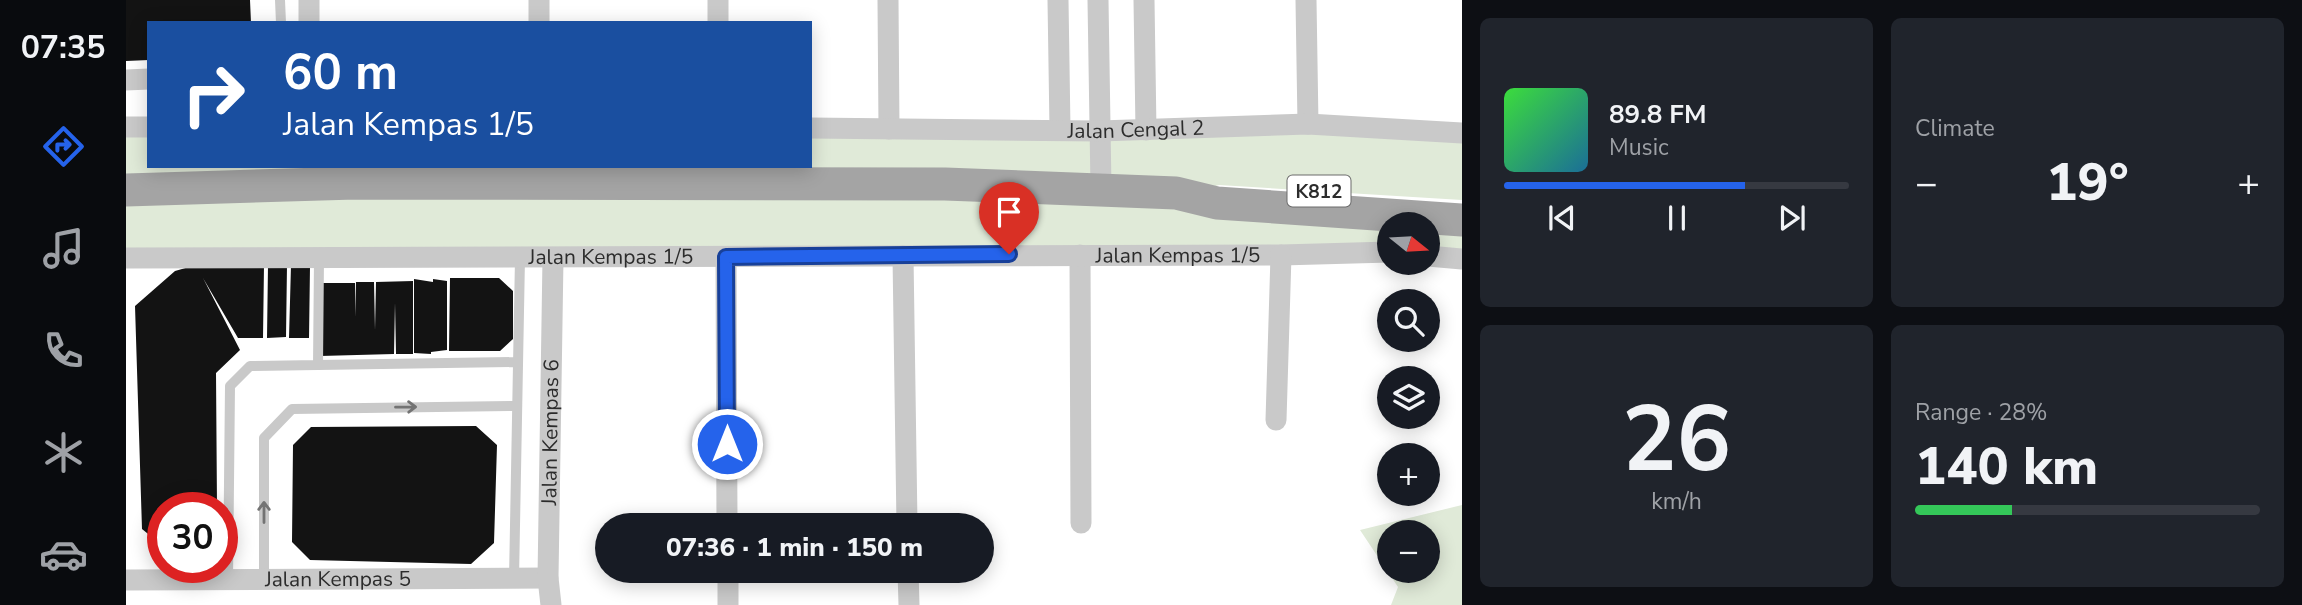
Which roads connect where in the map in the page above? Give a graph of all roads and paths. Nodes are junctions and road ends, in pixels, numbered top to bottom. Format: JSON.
{"nodes":[{"id":1,"x":280,"y":0,"type":"edge"},
{"id":2,"x":309,"y":0,"type":"edge"},
{"id":3,"x":539,"y":0,"type":"edge"},
{"id":4,"x":718,"y":0,"type":"edge"},
{"id":5,"x":888,"y":0,"type":"edge"},
{"id":6,"x":1058,"y":0,"type":"edge"},
{"id":7,"x":1098,"y":0,"type":"edge"},
{"id":8,"x":1144,"y":0,"type":"edge"},
{"id":9,"x":1306,"y":0,"type":"edge"},
{"id":10,"x":281,"y":21,"type":"edge"},
{"id":11,"x":309,"y":21,"type":"edge"},
{"id":12,"x":539,"y":21,"type":"edge"},
{"id":13,"x":718,"y":21,"type":"edge"},
{"id":14,"x":147,"y":79,"type":"edge"},
{"id":15,"x":126,"y":80,"type":"edge"},
{"id":16,"x":1308,"y":124,"type":"junction"},
{"id":17,"x":126,"y":127,"type":"edge"},
{"id":18,"x":147,"y":127,"type":"edge"},
{"id":19,"x":812,"y":128,"type":"edge"},
{"id":20,"x":890,"y":129,"type":"junction"},
{"id":21,"x":1060,"y":129,"type":"junction"},
{"id":22,"x":1146,"y":130,"type":"junction"},
{"id":23,"x":1100,"y":131,"type":"junction"},
{"id":24,"x":1462,"y":133,"type":"edge"},
{"id":25,"x":1101,"y":188,"type":"junction"},
{"id":26,"x":126,"y":190,"type":"edge"},
{"id":27,"x":1176,"y":192,"type":"junction"},
{"id":28,"x":1462,"y":200,"type":"edge"},
{"id":29,"x":1462,"y":220,"type":"edge"},
{"id":30,"x":1377,"y":252,"type":"edge"},
{"id":31,"x":1080,"y":255,"type":"junction"},
{"id":32,"x":1282,"y":255,"type":"junction"},
{"id":33,"x":903,"y":256,"type":"junction"},
{"id":34,"x":726,"y":257,"type":"junction"},
{"id":35,"x":1440,"y":257,"type":"edge"},
{"id":36,"x":126,"y":258,"type":"edge"},
{"id":37,"x":319,"y":258,"type":"junction"},
{"id":38,"x":520,"y":258,"type":"junction"},
{"id":39,"x":553,"y":258,"type":"junction"},
{"id":40,"x":1462,"y":259,"type":"edge"},
{"id":41,"x":518,"y":362,"type":"junction"},
{"id":42,"x":318,"y":365,"type":"junction"},
{"id":43,"x":517,"y":406,"type":"junction"},
{"id":44,"x":1276,"y":420,"type":"dead end"},
{"id":45,"x":229,"y":492,"type":"edge"},
{"id":46,"x":727,"y":513,"type":"edge"},
{"id":47,"x":907,"y":513,"type":"edge"},
{"id":48,"x":1081,"y":523,"type":"dead end"},
{"id":49,"x":548,"y":578,"type":"junction"},
{"id":50,"x":514,"y":579,"type":"junction"},
{"id":51,"x":126,"y":580,"type":"edge"},
{"id":52,"x":147,"y":580,"type":"edge"},
{"id":53,"x":238,"y":580,"type":"edge"},
{"id":54,"x":264,"y":580,"type":"junction"},
{"id":55,"x":728,"y":583,"type":"edge"},
{"id":56,"x":908,"y":583,"type":"edge"},
{"id":57,"x":551,"y":605,"type":"edge"},
{"id":58,"x":728,"y":605,"type":"edge"},
{"id":59,"x":908,"y":605,"type":"edge"}],
"edges":[{"from":1,"to":10,"type":"lane"},
{"from":2,"to":11,"type":"street"},
{"from":3,"to":12,"type":"street"},
{"from":4,"to":13,"type":"street"},
{"from":5,"to":20,"type":"street"},
{"from":6,"to":21,"type":"street"},
{"from":7,"to":23,"type":"street"},
{"from":8,"to":22,"type":"street"},
{"from":9,"to":16,"type":"street"},
{"from":14,"to":15,"type":"street"},
{"from":16,"to":22,"type":"street","name":"Jalan Cengal 2"},
{"from":16,"to":24,"type":"street","name":"Jalan Cengal 2"},
{"from":17,"to":18,"type":"street"},
{"from":19,"to":20,"type":"street","name":"Jalan Cengal 2"},
{"from":20,"to":21,"type":"street","name":"Jalan Cengal 2"},
{"from":21,"to":23,"type":"street","name":"Jalan Cengal 2"},
{"from":22,"to":23,"type":"street","name":"Jalan Cengal 2"},
{"from":23,"to":25,"type":"street"},
{"from":25,"to":26,"type":"main road","number":"K812"},
{"from":25,"to":27,"type":"main road","number":"K812"},
{"from":27,"to":28,"type":"main road","number":"K812"},
{"from":27,"to":29,"type":"main road","number":"K812"},
{"from":30,"to":32,"type":"street","name":"Jalan Kempas 1/5"},
{"from":31,"to":32,"type":"street","name":"Jalan Kempas 1/5"},
{"from":31,"to":33,"type":"street","name":"Jalan Kempas 1/5"},
{"from":31,"to":48,"type":"street"},
{"from":32,"to":44,"type":"street"},
{"from":33,"to":34,"type":"street","name":"Jalan Kempas 1/5"},
{"from":33,"to":47,"type":"street"},
{"from":34,"to":39,"type":"street","name":"Jalan Kempas 1/5"},
{"from":34,"to":46,"type":"street"},
{"from":35,"to":40,"type":"street"},
{"from":36,"to":37,"type":"street","name":"Jalan Kempas 1/5"},
{"from":37,"to":38,"type":"street","name":"Jalan Kempas 1/5"},
{"from":37,"to":42,"type":"lane"},
{"from":38,"to":39,"type":"street","name":"Jalan Kempas 1/5"},
{"from":38,"to":41,"type":"lane"},
{"from":39,"to":49,"type":"street","name":"Jalan Kempas 6"},
{"from":41,"to":42,"type":"lane"},
{"from":41,"to":43,"type":"lane"},
{"from":42,"to":45,"type":"lane"},
{"from":43,"to":50,"type":"lane"},
{"from":54,"to":43,"type":"lane","one_way":true},
{"from":49,"to":50,"type":"street","name":"Jalan Kempas 5"},
{"from":49,"to":57,"type":"street","name":"Jalan Kempas 6"},
{"from":50,"to":54,"type":"street","name":"Jalan Kempas 5"},
{"from":51,"to":52,"type":"street","name":"Jalan Kempas 5"},
{"from":53,"to":54,"type":"street","name":"Jalan Kempas 5"},
{"from":55,"to":58,"type":"street"},
{"from":56,"to":59,"type":"street"}]}
